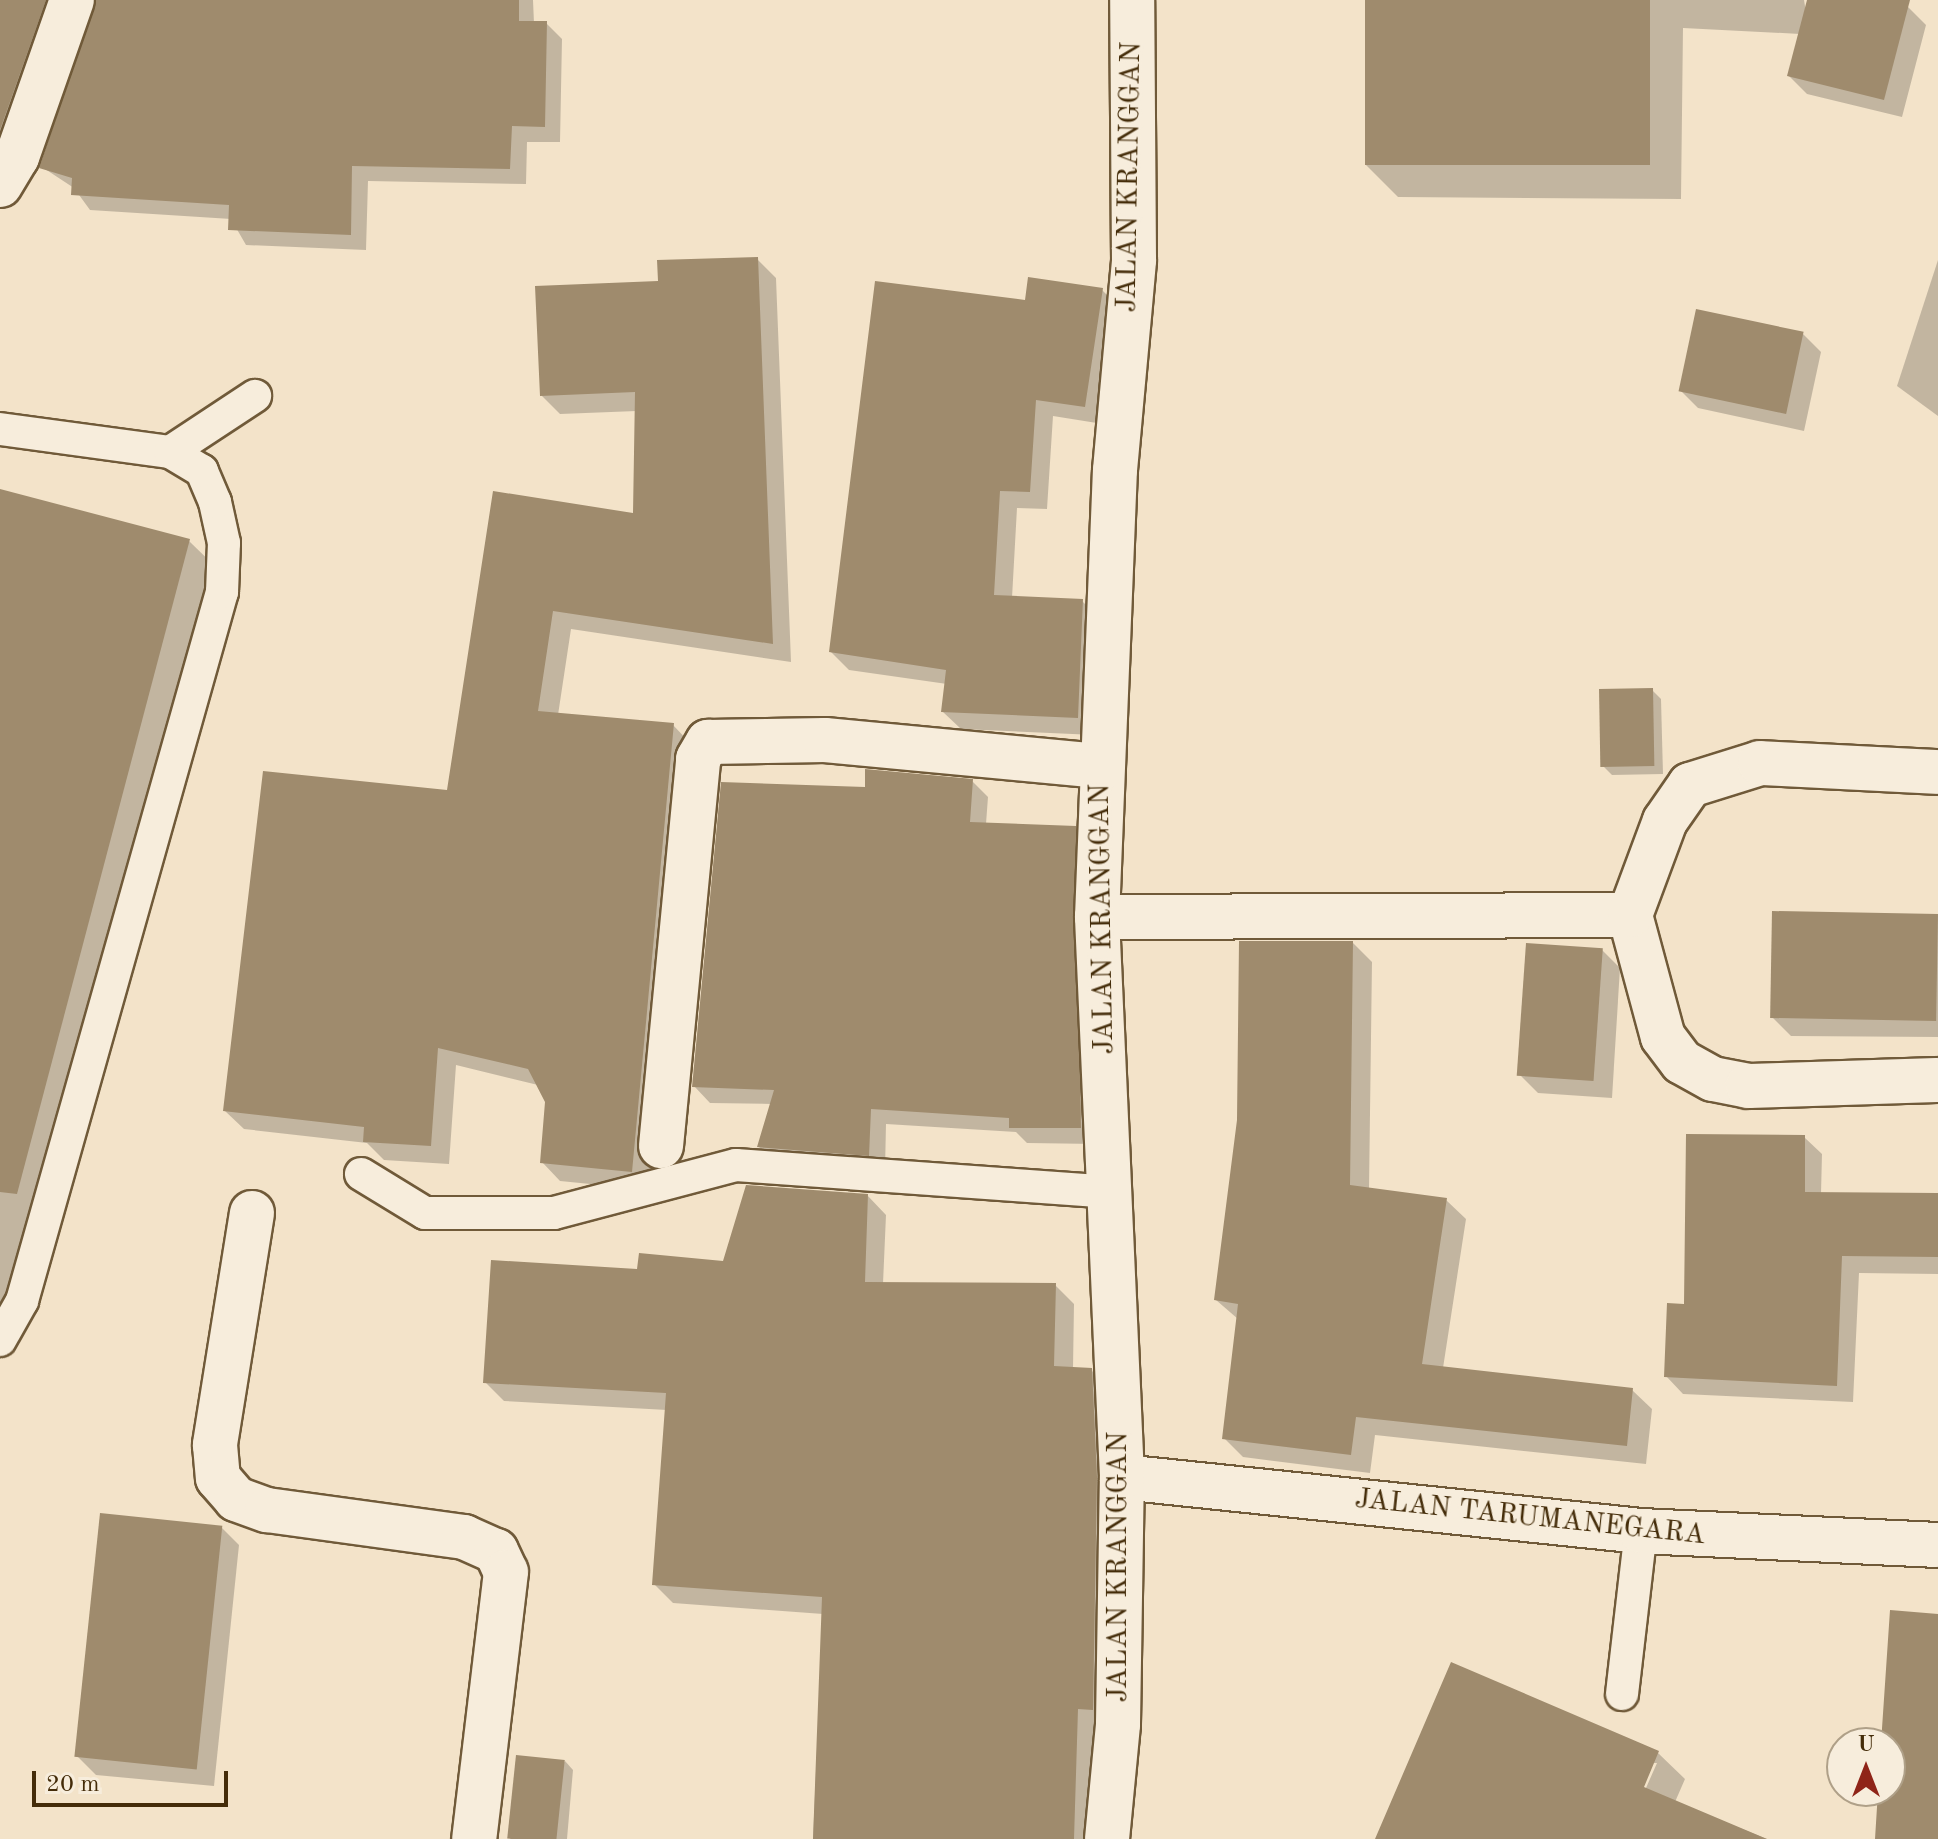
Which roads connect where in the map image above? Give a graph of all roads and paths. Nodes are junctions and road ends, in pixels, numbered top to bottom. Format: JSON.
{"nodes":[{"id":1,"x":72,"y":0,"type":"edge"},
{"id":2,"x":1132,"y":0,"type":"edge"},
{"id":3,"x":0,"y":185,"type":"edge"},
{"id":4,"x":255,"y":396,"type":"dead end"},
{"id":5,"x":0,"y":429,"type":"edge"},
{"id":6,"x":170,"y":452,"type":"junction"},
{"id":7,"x":1101,"y":766,"type":"junction"},
{"id":8,"x":1938,"y":772,"type":"edge"},
{"id":9,"x":1630,"y":915,"type":"junction"},
{"id":10,"x":1097,"y":917,"type":"junction"},
{"id":11,"x":1938,"y":1080,"type":"edge"},
{"id":12,"x":661,"y":1146,"type":"dead end"},
{"id":13,"x":361,"y":1174,"type":"dead end"},
{"id":14,"x":1112,"y":1192,"type":"junction"},
{"id":15,"x":252,"y":1213,"type":"dead end"},
{"id":16,"x":0,"y":1340,"type":"edge"},
{"id":17,"x":1122,"y":1477,"type":"junction"},
{"id":18,"x":1641,"y":1531,"type":"junction"},
{"id":19,"x":1938,"y":1545,"type":"edge"},
{"id":20,"x":1622,"y":1694,"type":"dead end"},
{"id":21,"x":474,"y":1839,"type":"edge"},
{"id":22,"x":1107,"y":1839,"type":"edge"}],
"edges":[{"from":1,"to":3,"type":"street"},
{"from":2,"to":7,"type":"street","name":"JALAN KRANGGAN"},
{"from":4,"to":6,"type":"lane"},
{"from":5,"to":6,"type":"lane"},
{"from":6,"to":16,"type":"lane"},
{"from":7,"to":10,"type":"street","name":"JALAN KRANGGAN"},
{"from":7,"to":12,"type":"street"},
{"from":8,"to":9,"type":"street"},
{"from":9,"to":10,"type":"street"},
{"from":9,"to":11,"type":"street"},
{"from":10,"to":14,"type":"street","name":"JALAN KRANGGAN"},
{"from":13,"to":14,"type":"lane"},
{"from":14,"to":17,"type":"street","name":"JALAN KRANGGAN"},
{"from":15,"to":21,"type":"street"},
{"from":17,"to":18,"type":"street","name":"JALAN TARUMANEGARA"},
{"from":17,"to":22,"type":"street","name":"JALAN KRANGGAN"},
{"from":18,"to":19,"type":"street","name":"JALAN TARUMANEGARA"},
{"from":18,"to":20,"type":"lane"}]}
